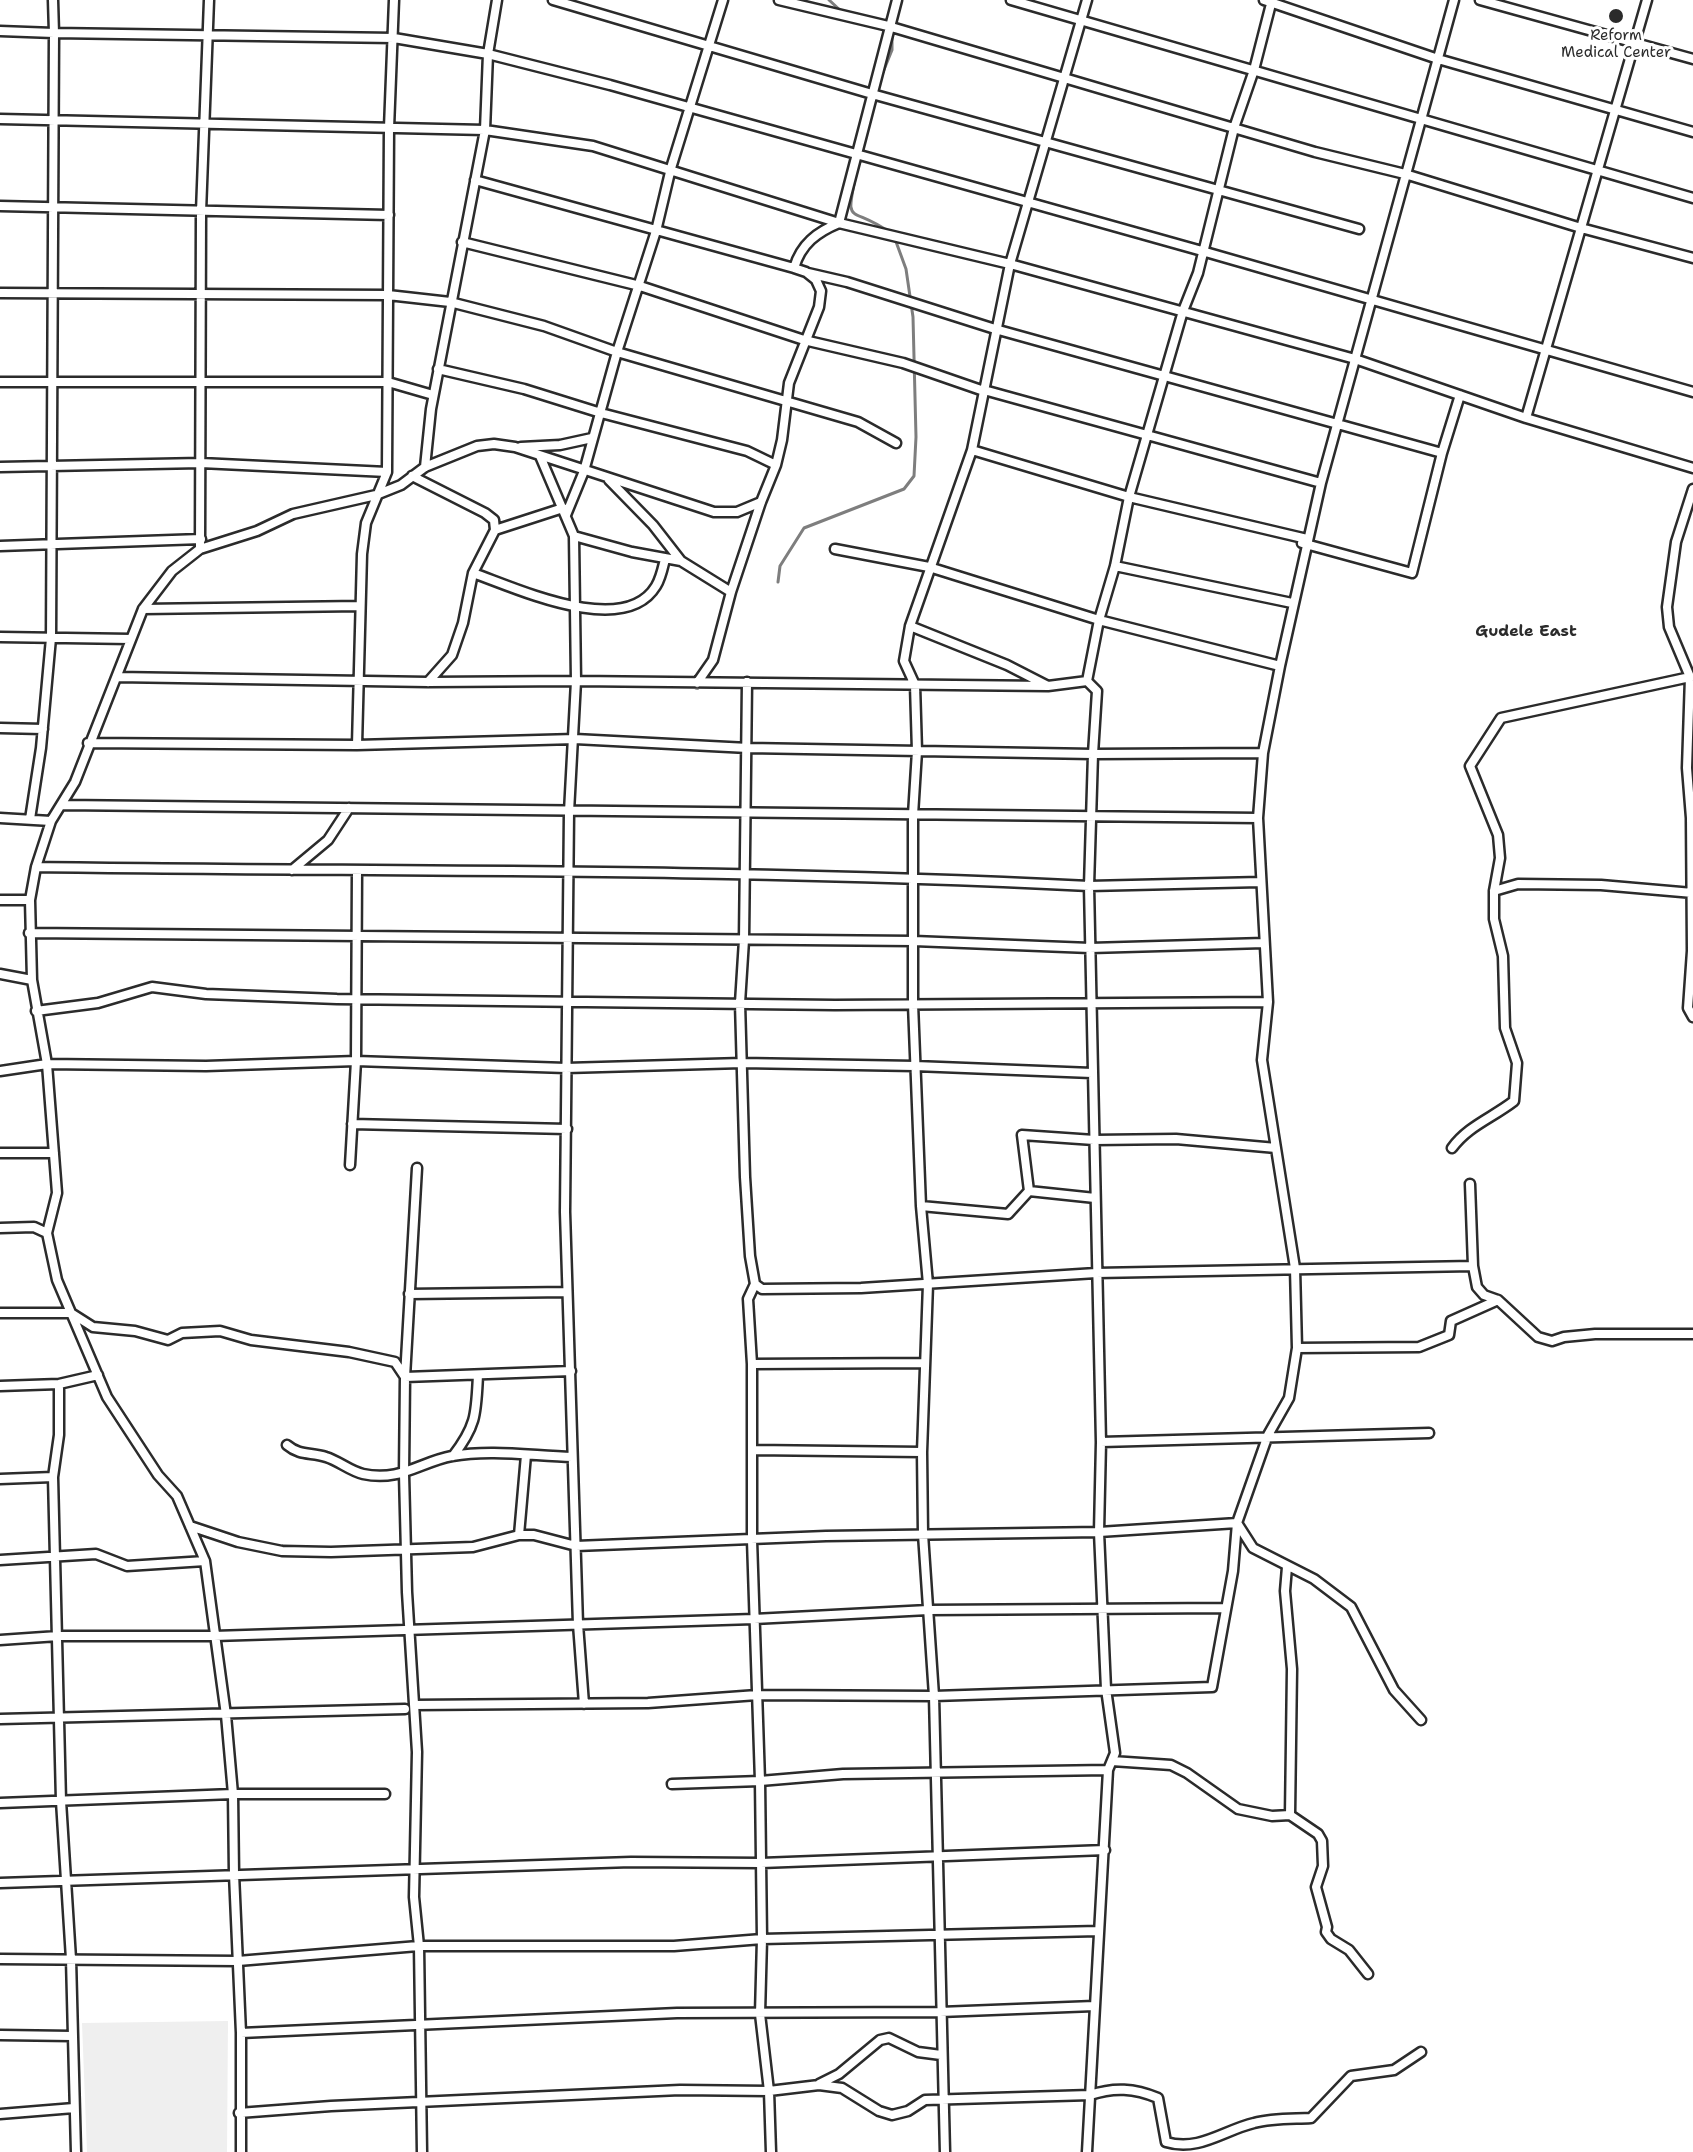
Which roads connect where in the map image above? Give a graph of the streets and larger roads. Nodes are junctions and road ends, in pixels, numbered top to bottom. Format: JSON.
{"nodes":[{"id":1,"x":53,"y":0,"type":"edge"},
{"id":2,"x":209,"y":0,"type":"edge"},
{"id":3,"x":394,"y":0,"type":"edge"},
{"id":4,"x":497,"y":0,"type":"edge"},
{"id":5,"x":553,"y":0,"type":"edge"},
{"id":6,"x":723,"y":0,"type":"edge"},
{"id":7,"x":779,"y":0,"type":"edge"},
{"id":8,"x":897,"y":0,"type":"edge"},
{"id":9,"x":1011,"y":0,"type":"edge"},
{"id":10,"x":1087,"y":0,"type":"edge"},
{"id":11,"x":1454,"y":0,"type":"edge"},
{"id":12,"x":1480,"y":0,"type":"edge"},
{"id":13,"x":1647,"y":0,"type":"edge"},
{"id":14,"x":1269,"y":1,"type":"edge"},
{"id":15,"x":1080,"y":21,"type":"junction"},
{"id":16,"x":888,"y":26,"type":"junction"},
{"id":17,"x":0,"y":31,"type":"edge"},
{"id":18,"x":54,"y":33,"type":"junction"},
{"id":19,"x":208,"y":35,"type":"junction"},
{"id":20,"x":394,"y":38,"type":"junction"},
{"id":21,"x":1634,"y":42,"type":"junction"},
{"id":22,"x":709,"y":47,"type":"junction"},
{"id":23,"x":488,"y":54,"type":"junction"},
{"id":24,"x":1438,"y":59,"type":"junction"},
{"id":25,"x":1693,"y":59,"type":"edge"},
{"id":26,"x":1254,"y":70,"type":"junction"},
{"id":27,"x":1062,"y":79,"type":"junction"},
{"id":28,"x":872,"y":94,"type":"junction"},
{"id":29,"x":690,"y":107,"type":"junction"},
{"id":30,"x":1616,"y":110,"type":"junction"},
{"id":31,"x":0,"y":119,"type":"edge"},
{"id":32,"x":1423,"y":119,"type":"junction"},
{"id":33,"x":52,"y":120,"type":"junction"},
{"id":34,"x":203,"y":124,"type":"junction"},
{"id":35,"x":389,"y":128,"type":"junction"},
{"id":36,"x":1234,"y":128,"type":"junction"},
{"id":37,"x":485,"y":130,"type":"junction"},
{"id":38,"x":1693,"y":132,"type":"edge"},
{"id":39,"x":1045,"y":141,"type":"junction"},
{"id":40,"x":855,"y":156,"type":"junction"},
{"id":41,"x":671,"y":168,"type":"junction"},
{"id":42,"x":1599,"y":171,"type":"junction"},
{"id":43,"x":1405,"y":174,"type":"junction"},
{"id":44,"x":475,"y":180,"type":"junction"},
{"id":45,"x":1217,"y":191,"type":"junction"},
{"id":46,"x":1693,"y":198,"type":"edge"},
{"id":47,"x":1028,"y":202,"type":"junction"},
{"id":48,"x":0,"y":206,"type":"edge"},
{"id":49,"x":51,"y":207,"type":"junction"},
{"id":50,"x":201,"y":212,"type":"junction"},
{"id":51,"x":389,"y":215,"type":"junction"},
{"id":52,"x":839,"y":223,"type":"junction"},
{"id":53,"x":1581,"y":228,"type":"junction"},
{"id":54,"x":1359,"y":229,"type":"dead end"},
{"id":55,"x":656,"y":231,"type":"junction"},
{"id":56,"x":462,"y":242,"type":"junction"},
{"id":57,"x":1202,"y":251,"type":"junction"},
{"id":58,"x":1693,"y":258,"type":"edge"},
{"id":59,"x":1010,"y":264,"type":"junction"},
{"id":60,"x":794,"y":268,"type":"junction"},
{"id":61,"x":806,"y":272,"type":"junction"},
{"id":62,"x":640,"y":286,"type":"junction"},
{"id":63,"x":0,"y":293,"type":"edge"},
{"id":64,"x":51,"y":293,"type":"junction"},
{"id":65,"x":202,"y":294,"type":"junction"},
{"id":66,"x":388,"y":296,"type":"junction"},
{"id":67,"x":1370,"y":301,"type":"junction"},
{"id":68,"x":450,"y":302,"type":"junction"},
{"id":69,"x":1183,"y":312,"type":"junction"},
{"id":70,"x":995,"y":329,"type":"junction"},
{"id":71,"x":804,"y":340,"type":"junction"},
{"id":72,"x":1546,"y":351,"type":"junction"},
{"id":73,"x":617,"y":352,"type":"junction"},
{"id":74,"x":1355,"y":359,"type":"junction"},
{"id":75,"x":438,"y":369,"type":"junction"},
{"id":76,"x":1166,"y":376,"type":"junction"},
{"id":77,"x":51,"y":381,"type":"junction"},
{"id":78,"x":0,"y":382,"type":"edge"},
{"id":79,"x":388,"y":382,"type":"junction"},
{"id":80,"x":983,"y":390,"type":"junction"},
{"id":81,"x":1693,"y":392,"type":"edge"},
{"id":82,"x":433,"y":394,"type":"junction"},
{"id":83,"x":1460,"y":395,"type":"junction"},
{"id":84,"x":785,"y":401,"type":"junction"},
{"id":85,"x":601,"y":413,"type":"junction"},
{"id":86,"x":1526,"y":418,"type":"junction"},
{"id":87,"x":1337,"y":423,"type":"junction"},
{"id":88,"x":1148,"y":436,"type":"junction"},
{"id":89,"x":592,"y":438,"type":"junction"},
{"id":90,"x":896,"y":443,"type":"dead end"},
{"id":91,"x":515,"y":447,"type":"junction"},
{"id":92,"x":972,"y":450,"type":"junction"},
{"id":93,"x":1442,"y":453,"type":"junction"},
{"id":94,"x":540,"y":456,"type":"junction"},
{"id":95,"x":201,"y":463,"type":"junction"},
{"id":96,"x":776,"y":465,"type":"junction"},
{"id":97,"x":51,"y":466,"type":"junction"},
{"id":98,"x":0,"y":467,"type":"edge"},
{"id":99,"x":425,"y":467,"type":"junction"},
{"id":100,"x":1693,"y":468,"type":"edge"},
{"id":101,"x":584,"y":471,"type":"junction"},
{"id":102,"x":387,"y":472,"type":"junction"},
{"id":103,"x":412,"y":476,"type":"junction"},
{"id":104,"x":607,"y":478,"type":"junction"},
{"id":105,"x":1321,"y":483,"type":"junction"},
{"id":106,"x":1693,"y":489,"type":"edge"},
{"id":107,"x":376,"y":495,"type":"junction"},
{"id":108,"x":1129,"y":497,"type":"junction"},
{"id":109,"x":761,"y":502,"type":"junction"},
{"id":110,"x":564,"y":511,"type":"junction"},
{"id":111,"x":495,"y":530,"type":"junction"},
{"id":112,"x":574,"y":536,"type":"junction"},
{"id":113,"x":201,"y":539,"type":"junction"},
{"id":114,"x":1307,"y":539,"type":"junction"},
{"id":115,"x":1296,"y":542,"type":"dead end"},
{"id":116,"x":51,"y":544,"type":"junction"},
{"id":117,"x":0,"y":546,"type":"edge"},
{"id":118,"x":200,"y":549,"type":"junction"},
{"id":119,"x":836,"y":549,"type":"dead end"},
{"id":120,"x":665,"y":559,"type":"junction"},
{"id":121,"x":681,"y":561,"type":"junction"},
{"id":122,"x":1115,"y":566,"type":"junction"},
{"id":123,"x":929,"y":567,"type":"junction"},
{"id":124,"x":473,"y":573,"type":"junction"},
{"id":125,"x":731,"y":592,"type":"junction"},
{"id":126,"x":1292,"y":603,"type":"junction"},
{"id":127,"x":360,"y":606,"type":"junction"},
{"id":128,"x":575,"y":608,"type":"junction"},
{"id":129,"x":143,"y":609,"type":"junction"},
{"id":130,"x":1099,"y":620,"type":"junction"},
{"id":131,"x":910,"y":626,"type":"junction"},
{"id":132,"x":0,"y":637,"type":"edge"},
{"id":133,"x":51,"y":638,"type":"junction"},
{"id":134,"x":131,"y":639,"type":"junction"},
{"id":135,"x":1280,"y":666,"type":"junction"},
{"id":136,"x":117,"y":677,"type":"junction"},
{"id":137,"x":1690,"y":677,"type":"junction"},
{"id":138,"x":358,"y":681,"type":"junction"},
{"id":139,"x":576,"y":681,"type":"junction"},
{"id":140,"x":1087,"y":681,"type":"junction"},
{"id":141,"x":428,"y":682,"type":"junction"},
{"id":142,"x":747,"y":682,"type":"junction"},
{"id":143,"x":697,"y":683,"type":"junction"},
{"id":144,"x":915,"y":686,"type":"junction"},
{"id":145,"x":1048,"y":686,"type":"junction"},
{"id":146,"x":0,"y":728,"type":"edge"},
{"id":147,"x":43,"y":729,"type":"junction"},
{"id":148,"x":575,"y":739,"type":"junction"},
{"id":149,"x":88,"y":743,"type":"junction"},
{"id":150,"x":357,"y":745,"type":"junction"},
{"id":151,"x":748,"y":748,"type":"junction"},
{"id":152,"x":917,"y":751,"type":"junction"},
{"id":153,"x":1263,"y":753,"type":"junction"},
{"id":154,"x":1093,"y":754,"type":"junction"},
{"id":155,"x":1690,"y":768,"type":"edge"},
{"id":156,"x":62,"y":806,"type":"junction"},
{"id":157,"x":349,"y":808,"type":"junction"},
{"id":158,"x":569,"y":812,"type":"junction"},
{"id":159,"x":745,"y":812,"type":"junction"},
{"id":160,"x":913,"y":815,"type":"junction"},
{"id":161,"x":1092,"y":815,"type":"junction"},
{"id":162,"x":0,"y":818,"type":"edge"},
{"id":163,"x":1258,"y":818,"type":"junction"},
{"id":164,"x":1692,"y":818,"type":"edge"},
{"id":165,"x":30,"y":819,"type":"junction"},
{"id":166,"x":51,"y":821,"type":"junction"},
{"id":167,"x":36,"y":867,"type":"junction"},
{"id":168,"x":291,"y":870,"type":"junction"},
{"id":169,"x":357,"y":870,"type":"junction"},
{"id":170,"x":570,"y":870,"type":"junction"},
{"id":171,"x":744,"y":875,"type":"junction"},
{"id":172,"x":914,"y":877,"type":"junction"},
{"id":173,"x":1260,"y":882,"type":"junction"},
{"id":174,"x":1089,"y":886,"type":"junction"},
{"id":175,"x":1494,"y":891,"type":"junction"},
{"id":176,"x":1691,"y":893,"type":"edge"},
{"id":177,"x":0,"y":900,"type":"edge"},
{"id":178,"x":30,"y":900,"type":"junction"},
{"id":179,"x":29,"y":933,"type":"junction"},
{"id":180,"x":358,"y":935,"type":"junction"},
{"id":181,"x":568,"y":940,"type":"junction"},
{"id":182,"x":744,"y":940,"type":"junction"},
{"id":183,"x":914,"y":941,"type":"junction"},
{"id":184,"x":1264,"y":944,"type":"junction"},
{"id":185,"x":1090,"y":948,"type":"junction"},
{"id":186,"x":1692,"y":951,"type":"edge"},
{"id":187,"x":0,"y":974,"type":"edge"},
{"id":188,"x":32,"y":980,"type":"junction"},
{"id":189,"x":565,"y":1000,"type":"junction"},
{"id":190,"x":1268,"y":1002,"type":"junction"},
{"id":191,"x":1093,"y":1003,"type":"junction"},
{"id":192,"x":740,"y":1004,"type":"junction"},
{"id":193,"x":913,"y":1004,"type":"junction"},
{"id":194,"x":36,"y":1011,"type":"junction"},
{"id":195,"x":1693,"y":1017,"type":"edge"},
{"id":196,"x":356,"y":1061,"type":"junction"},
{"id":197,"x":47,"y":1064,"type":"junction"},
{"id":198,"x":742,"y":1064,"type":"junction"},
{"id":199,"x":915,"y":1066,"type":"junction"},
{"id":200,"x":566,"y":1068,"type":"junction"},
{"id":201,"x":0,"y":1071,"type":"edge"},
{"id":202,"x":1092,"y":1073,"type":"junction"},
{"id":203,"x":352,"y":1124,"type":"junction"},
{"id":204,"x":567,"y":1129,"type":"junction"},
{"id":205,"x":1094,"y":1140,"type":"junction"},
{"id":206,"x":1276,"y":1148,"type":"junction"},
{"id":207,"x":1452,"y":1148,"type":"dead end"},
{"id":208,"x":54,"y":1153,"type":"junction"},
{"id":209,"x":0,"y":1154,"type":"edge"},
{"id":210,"x":350,"y":1165,"type":"dead end"},
{"id":211,"x":417,"y":1168,"type":"dead end"},
{"id":212,"x":1470,"y":1184,"type":"dead end"},
{"id":213,"x":1029,"y":1191,"type":"junction"},
{"id":214,"x":1095,"y":1198,"type":"junction"},
{"id":215,"x":921,"y":1206,"type":"junction"},
{"id":216,"x":0,"y":1228,"type":"edge"},
{"id":217,"x":46,"y":1233,"type":"junction"},
{"id":218,"x":1473,"y":1266,"type":"junction"},
{"id":219,"x":1294,"y":1268,"type":"junction"},
{"id":220,"x":1096,"y":1273,"type":"junction"},
{"id":221,"x":755,"y":1284,"type":"junction"},
{"id":222,"x":928,"y":1284,"type":"junction"},
{"id":223,"x":567,"y":1292,"type":"junction"},
{"id":224,"x":409,"y":1294,"type":"junction"},
{"id":225,"x":1498,"y":1300,"type":"junction"},
{"id":226,"x":0,"y":1312,"type":"edge"},
{"id":227,"x":71,"y":1313,"type":"junction"},
{"id":228,"x":1693,"y":1334,"type":"edge"},
{"id":229,"x":1297,"y":1348,"type":"junction"},
{"id":230,"x":924,"y":1363,"type":"junction"},
{"id":231,"x":752,"y":1364,"type":"junction"},
{"id":232,"x":571,"y":1371,"type":"junction"},
{"id":233,"x":98,"y":1375,"type":"junction"},
{"id":234,"x":478,"y":1375,"type":"junction"},
{"id":235,"x":405,"y":1377,"type":"junction"},
{"id":236,"x":59,"y":1384,"type":"junction"},
{"id":237,"x":0,"y":1386,"type":"edge"},
{"id":238,"x":1429,"y":1433,"type":"dead end"},
{"id":239,"x":1268,"y":1435,"type":"junction"},
{"id":240,"x":1101,"y":1442,"type":"junction"},
{"id":241,"x":287,"y":1445,"type":"dead end"},
{"id":242,"x":753,"y":1450,"type":"junction"},
{"id":243,"x":922,"y":1452,"type":"junction"},
{"id":244,"x":526,"y":1455,"type":"junction"},
{"id":245,"x":453,"y":1456,"type":"junction"},
{"id":246,"x":572,"y":1457,"type":"junction"},
{"id":247,"x":404,"y":1474,"type":"junction"},
{"id":248,"x":53,"y":1477,"type":"junction"},
{"id":249,"x":0,"y":1479,"type":"edge"},
{"id":250,"x":1237,"y":1523,"type":"junction"},
{"id":251,"x":190,"y":1526,"type":"junction"},
{"id":252,"x":1099,"y":1532,"type":"junction"},
{"id":253,"x":923,"y":1534,"type":"junction"},
{"id":254,"x":519,"y":1535,"type":"junction"},
{"id":255,"x":752,"y":1540,"type":"junction"},
{"id":256,"x":576,"y":1546,"type":"junction"},
{"id":257,"x":406,"y":1551,"type":"junction"},
{"id":258,"x":57,"y":1557,"type":"junction"},
{"id":259,"x":0,"y":1560,"type":"edge"},
{"id":260,"x":205,"y":1561,"type":"junction"},
{"id":261,"x":1287,"y":1567,"type":"junction"},
{"id":262,"x":1225,"y":1608,"type":"junction"},
{"id":263,"x":1103,"y":1609,"type":"junction"},
{"id":264,"x":928,"y":1610,"type":"junction"},
{"id":265,"x":754,"y":1619,"type":"junction"},
{"id":266,"x":578,"y":1624,"type":"junction"},
{"id":267,"x":409,"y":1628,"type":"junction"},
{"id":268,"x":58,"y":1636,"type":"junction"},
{"id":269,"x":214,"y":1636,"type":"junction"},
{"id":270,"x":0,"y":1640,"type":"edge"},
{"id":271,"x":1106,"y":1689,"type":"junction"},
{"id":272,"x":757,"y":1695,"type":"junction"},
{"id":273,"x":934,"y":1696,"type":"junction"},
{"id":274,"x":584,"y":1704,"type":"junction"},
{"id":275,"x":410,"y":1707,"type":"junction"},
{"id":276,"x":226,"y":1715,"type":"junction"},
{"id":277,"x":59,"y":1716,"type":"junction"},
{"id":278,"x":0,"y":1719,"type":"edge"},
{"id":279,"x":1421,"y":1720,"type":"dead end"},
{"id":280,"x":1110,"y":1765,"type":"junction"},
{"id":281,"x":936,"y":1771,"type":"junction"},
{"id":282,"x":760,"y":1781,"type":"junction"},
{"id":283,"x":672,"y":1784,"type":"dead end"},
{"id":284,"x":233,"y":1794,"type":"junction"},
{"id":285,"x":385,"y":1794,"type":"dead end"},
{"id":286,"x":61,"y":1801,"type":"junction"},
{"id":287,"x":0,"y":1803,"type":"edge"},
{"id":288,"x":1290,"y":1815,"type":"junction"},
{"id":289,"x":1105,"y":1850,"type":"junction"},
{"id":290,"x":937,"y":1855,"type":"junction"},
{"id":291,"x":761,"y":1863,"type":"junction"},
{"id":292,"x":234,"y":1874,"type":"junction"},
{"id":293,"x":67,"y":1881,"type":"junction"},
{"id":294,"x":0,"y":1883,"type":"edge"},
{"id":295,"x":1098,"y":1931,"type":"junction"},
{"id":296,"x":938,"y":1935,"type":"junction"},
{"id":297,"x":762,"y":1939,"type":"junction"},
{"id":298,"x":0,"y":1959,"type":"edge"},
{"id":299,"x":71,"y":1959,"type":"junction"},
{"id":300,"x":238,"y":1961,"type":"junction"},
{"id":301,"x":1368,"y":1974,"type":"dead end"},
{"id":302,"x":1094,"y":2006,"type":"junction"},
{"id":303,"x":940,"y":2012,"type":"junction"},
{"id":304,"x":760,"y":2014,"type":"junction"},
{"id":305,"x":242,"y":2033,"type":"junction"},
{"id":306,"x":0,"y":2035,"type":"edge"},
{"id":307,"x":72,"y":2036,"type":"junction"},
{"id":308,"x":1421,"y":2052,"type":"dead end"},
{"id":309,"x":941,"y":2055,"type":"junction"},
{"id":310,"x":819,"y":2085,"type":"junction"},
{"id":311,"x":770,"y":2091,"type":"junction"},
{"id":312,"x":1090,"y":2095,"type":"junction"},
{"id":313,"x":942,"y":2099,"type":"junction"},
{"id":314,"x":74,"y":2108,"type":"junction"},
{"id":315,"x":239,"y":2113,"type":"junction"},
{"id":316,"x":0,"y":2114,"type":"edge"},
{"id":317,"x":76,"y":2152,"type":"edge"},
{"id":318,"x":241,"y":2152,"type":"edge"},
{"id":319,"x":422,"y":2152,"type":"edge"},
{"id":320,"x":771,"y":2152,"type":"edge"},
{"id":321,"x":945,"y":2152,"type":"edge"},
{"id":322,"x":1087,"y":2152,"type":"edge"}],
"edges":[{"from":1,"to":18,"type":"street"},
{"from":2,"to":19,"type":"street"},
{"from":3,"to":20,"type":"street"},
{"from":4,"to":23,"type":"street"},
{"from":5,"to":22,"type":"street"},
{"from":6,"to":22,"type":"street"},
{"from":7,"to":16,"type":"street"},
{"from":8,"to":16,"type":"street"},
{"from":9,"to":15,"type":"street"},
{"from":10,"to":15,"type":"street"},
{"from":11,"to":24,"type":"street"},
{"from":12,"to":21,"type":"street"},
{"from":13,"to":21,"type":"street"},
{"from":14,"to":24,"type":"street"},
{"from":14,"to":26,"type":"street"},
{"from":15,"to":26,"type":"street"},
{"from":15,"to":27,"type":"street"},
{"from":16,"to":27,"type":"street"},
{"from":16,"to":28,"type":"street"},
{"from":17,"to":18,"type":"street"},
{"from":18,"to":19,"type":"street"},
{"from":18,"to":33,"type":"street"},
{"from":19,"to":20,"type":"street"},
{"from":19,"to":34,"type":"street"},
{"from":20,"to":23,"type":"street"},
{"from":20,"to":35,"type":"street"},
{"from":21,"to":25,"type":"street"},
{"from":21,"to":30,"type":"street"},
{"from":22,"to":28,"type":"street"},
{"from":22,"to":29,"type":"street"},
{"from":23,"to":29,"type":"street"},
{"from":23,"to":37,"type":"street"},
{"from":24,"to":30,"type":"street"},
{"from":24,"to":32,"type":"street"},
{"from":26,"to":32,"type":"street"},
{"from":26,"to":36,"type":"street"},
{"from":27,"to":36,"type":"street"},
{"from":27,"to":39,"type":"street"},
{"from":28,"to":39,"type":"street"},
{"from":28,"to":40,"type":"street"},
{"from":29,"to":40,"type":"street"},
{"from":29,"to":41,"type":"street"},
{"from":30,"to":38,"type":"street"},
{"from":30,"to":42,"type":"street"},
{"from":31,"to":33,"type":"street"},
{"from":32,"to":42,"type":"street"},
{"from":32,"to":43,"type":"street"},
{"from":33,"to":34,"type":"street"},
{"from":33,"to":49,"type":"street"},
{"from":34,"to":35,"type":"street"},
{"from":34,"to":50,"type":"street"},
{"from":35,"to":37,"type":"street"},
{"from":35,"to":51,"type":"street"},
{"from":36,"to":43,"type":"street"},
{"from":36,"to":45,"type":"street"},
{"from":37,"to":41,"type":"street"},
{"from":37,"to":44,"type":"street"},
{"from":39,"to":45,"type":"street"},
{"from":39,"to":47,"type":"street"},
{"from":40,"to":47,"type":"street"},
{"from":40,"to":52,"type":"street"},
{"from":41,"to":52,"type":"street"},
{"from":41,"to":55,"type":"street"},
{"from":42,"to":46,"type":"street"},
{"from":42,"to":53,"type":"street"},
{"from":43,"to":53,"type":"street"},
{"from":43,"to":67,"type":"street"},
{"from":44,"to":55,"type":"street"},
{"from":44,"to":56,"type":"street"},
{"from":45,"to":54,"type":"street"},
{"from":45,"to":57,"type":"street"},
{"from":47,"to":57,"type":"street"},
{"from":47,"to":59,"type":"street"},
{"from":48,"to":49,"type":"street"},
{"from":49,"to":50,"type":"street"},
{"from":49,"to":64,"type":"street"},
{"from":50,"to":51,"type":"street"},
{"from":50,"to":65,"type":"street"},
{"from":51,"to":66,"type":"street"},
{"from":52,"to":59,"type":"street"},
{"from":52,"to":60,"type":"street"},
{"from":53,"to":58,"type":"street"},
{"from":53,"to":72,"type":"street"},
{"from":55,"to":60,"type":"street"},
{"from":55,"to":62,"type":"street"},
{"from":56,"to":62,"type":"street"},
{"from":56,"to":68,"type":"street"},
{"from":57,"to":67,"type":"street"},
{"from":57,"to":69,"type":"street"},
{"from":59,"to":69,"type":"street"},
{"from":59,"to":70,"type":"street"},
{"from":60,"to":61,"type":"street"},
{"from":61,"to":70,"type":"street"},
{"from":61,"to":71,"type":"street"},
{"from":62,"to":71,"type":"street"},
{"from":62,"to":73,"type":"street"},
{"from":63,"to":64,"type":"street"},
{"from":64,"to":65,"type":"street"},
{"from":64,"to":77,"type":"street"},
{"from":65,"to":66,"type":"street"},
{"from":65,"to":95,"type":"street"},
{"from":66,"to":68,"type":"street"},
{"from":66,"to":79,"type":"street"},
{"from":67,"to":72,"type":"street"},
{"from":67,"to":74,"type":"street"},
{"from":68,"to":73,"type":"street"},
{"from":68,"to":75,"type":"street"},
{"from":69,"to":74,"type":"street"},
{"from":69,"to":76,"type":"street"},
{"from":70,"to":76,"type":"street"},
{"from":70,"to":80,"type":"street"},
{"from":71,"to":80,"type":"street"},
{"from":71,"to":84,"type":"street"},
{"from":72,"to":81,"type":"street"},
{"from":72,"to":86,"type":"street"},
{"from":73,"to":84,"type":"street"},
{"from":73,"to":85,"type":"street"},
{"from":74,"to":83,"type":"street"},
{"from":74,"to":87,"type":"street"},
{"from":75,"to":82,"type":"street"},
{"from":75,"to":85,"type":"street"},
{"from":76,"to":87,"type":"street"},
{"from":76,"to":88,"type":"street"},
{"from":77,"to":78,"type":"street"},
{"from":77,"to":79,"type":"street"},
{"from":77,"to":97,"type":"street"},
{"from":79,"to":82,"type":"street"},
{"from":79,"to":102,"type":"street"},
{"from":80,"to":88,"type":"street"},
{"from":80,"to":92,"type":"street"},
{"from":82,"to":99,"type":"street"},
{"from":83,"to":86,"type":"street"},
{"from":83,"to":93,"type":"street"},
{"from":84,"to":90,"type":"street"},
{"from":84,"to":96,"type":"street"},
{"from":85,"to":89,"type":"street"},
{"from":85,"to":96,"type":"street"},
{"from":86,"to":100,"type":"street"},
{"from":87,"to":93,"type":"street"},
{"from":87,"to":105,"type":"street"},
{"from":88,"to":105,"type":"street"},
{"from":88,"to":108,"type":"street"},
{"from":89,"to":91,"type":"street"},
{"from":89,"to":101,"type":"street"},
{"from":91,"to":94,"type":"street"},
{"from":91,"to":99,"type":"street"},
{"from":92,"to":108,"type":"street"},
{"from":92,"to":123,"type":"street"},
{"from":93,"to":115,"type":"street"},
{"from":94,"to":101,"type":"street"},
{"from":94,"to":110,"type":"street"},
{"from":95,"to":97,"type":"street"},
{"from":95,"to":102,"type":"street"},
{"from":95,"to":113,"type":"street"},
{"from":96,"to":109,"type":"street"},
{"from":97,"to":98,"type":"street"},
{"from":97,"to":116,"type":"street"},
{"from":99,"to":103,"type":"street"},
{"from":101,"to":104,"type":"street"},
{"from":101,"to":110,"type":"street"},
{"from":102,"to":107,"type":"street"},
{"from":103,"to":107,"type":"street"},
{"from":103,"to":111,"type":"street"},
{"from":104,"to":109,"type":"street"},
{"from":104,"to":121,"type":"street"},
{"from":105,"to":114,"type":"street"},
{"from":106,"to":137,"type":"street"},
{"from":107,"to":118,"type":"street"},
{"from":107,"to":127,"type":"street"},
{"from":108,"to":114,"type":"street"},
{"from":108,"to":122,"type":"street"},
{"from":109,"to":125,"type":"street"},
{"from":110,"to":111,"type":"street"},
{"from":110,"to":112,"type":"street"},
{"from":111,"to":124,"type":"street"},
{"from":112,"to":120,"type":"street"},
{"from":112,"to":128,"type":"street"},
{"from":113,"to":116,"type":"street"},
{"from":113,"to":118,"type":"street"},
{"from":114,"to":126,"type":"street"},
{"from":116,"to":117,"type":"street"},
{"from":116,"to":133,"type":"street"},
{"from":118,"to":129,"type":"street"},
{"from":119,"to":123,"type":"street"},
{"from":120,"to":121,"type":"street"},
{"from":120,"to":128,"type":"street"},
{"from":121,"to":125,"type":"street"},
{"from":122,"to":126,"type":"street"},
{"from":122,"to":130,"type":"street"},
{"from":123,"to":130,"type":"street"},
{"from":123,"to":131,"type":"street"},
{"from":124,"to":128,"type":"street"},
{"from":124,"to":141,"type":"street"},
{"from":125,"to":143,"type":"street"},
{"from":126,"to":135,"type":"street"},
{"from":127,"to":129,"type":"street"},
{"from":127,"to":138,"type":"street"},
{"from":128,"to":139,"type":"street"},
{"from":129,"to":134,"type":"street"},
{"from":130,"to":135,"type":"street"},
{"from":130,"to":140,"type":"street"},
{"from":131,"to":144,"type":"street"},
{"from":131,"to":145,"type":"street"},
{"from":132,"to":133,"type":"street"},
{"from":133,"to":134,"type":"street"},
{"from":133,"to":147,"type":"street"},
{"from":134,"to":136,"type":"street"},
{"from":135,"to":153,"type":"street"},
{"from":136,"to":138,"type":"street"},
{"from":136,"to":149,"type":"street"},
{"from":137,"to":155,"type":"street"},
{"from":137,"to":175,"type":"street"},
{"from":138,"to":141,"type":"street"},
{"from":138,"to":150,"type":"street"},
{"from":139,"to":141,"type":"street"},
{"from":139,"to":143,"type":"street"},
{"from":139,"to":148,"type":"street"},
{"from":140,"to":145,"type":"street"},
{"from":140,"to":154,"type":"street"},
{"from":142,"to":143,"type":"street"},
{"from":142,"to":144,"type":"street"},
{"from":142,"to":151,"type":"street"},
{"from":144,"to":145,"type":"street"},
{"from":144,"to":152,"type":"street"},
{"from":146,"to":147,"type":"street"},
{"from":147,"to":165,"type":"street"},
{"from":148,"to":150,"type":"street"},
{"from":148,"to":151,"type":"street"},
{"from":148,"to":158,"type":"street"},
{"from":149,"to":150,"type":"street"},
{"from":149,"to":156,"type":"street"},
{"from":151,"to":152,"type":"street"},
{"from":151,"to":159,"type":"street"},
{"from":152,"to":154,"type":"street"},
{"from":152,"to":160,"type":"street"},
{"from":153,"to":154,"type":"street"},
{"from":153,"to":163,"type":"street"},
{"from":154,"to":161,"type":"street"},
{"from":155,"to":164,"type":"street"},
{"from":156,"to":157,"type":"street"},
{"from":156,"to":166,"type":"street"},
{"from":157,"to":158,"type":"street"},
{"from":157,"to":168,"type":"street"},
{"from":158,"to":159,"type":"street"},
{"from":158,"to":170,"type":"street"},
{"from":159,"to":160,"type":"street"},
{"from":159,"to":171,"type":"street"},
{"from":160,"to":161,"type":"street"},
{"from":160,"to":172,"type":"street"},
{"from":161,"to":163,"type":"street"},
{"from":161,"to":174,"type":"street"},
{"from":162,"to":165,"type":"street"},
{"from":163,"to":173,"type":"street"},
{"from":164,"to":176,"type":"street"},
{"from":165,"to":166,"type":"street"},
{"from":166,"to":167,"type":"street"},
{"from":167,"to":168,"type":"street"},
{"from":167,"to":178,"type":"street"},
{"from":168,"to":169,"type":"street"},
{"from":169,"to":170,"type":"street"},
{"from":169,"to":180,"type":"street"},
{"from":170,"to":171,"type":"street"},
{"from":170,"to":181,"type":"street"},
{"from":171,"to":172,"type":"street"},
{"from":171,"to":182,"type":"street"},
{"from":172,"to":174,"type":"street"},
{"from":172,"to":183,"type":"street"},
{"from":173,"to":174,"type":"street"},
{"from":173,"to":184,"type":"street"},
{"from":174,"to":185,"type":"street"},
{"from":175,"to":176,"type":"street"},
{"from":175,"to":207,"type":"street"},
{"from":176,"to":186,"type":"street"},
{"from":177,"to":178,"type":"street"},
{"from":178,"to":179,"type":"street"},
{"from":179,"to":180,"type":"street"},
{"from":179,"to":188,"type":"street"},
{"from":180,"to":181,"type":"street"},
{"from":180,"to":196,"type":"street"},
{"from":181,"to":182,"type":"street"},
{"from":181,"to":189,"type":"street"},
{"from":182,"to":183,"type":"street"},
{"from":182,"to":192,"type":"street"},
{"from":183,"to":185,"type":"street"},
{"from":183,"to":193,"type":"street"},
{"from":184,"to":185,"type":"street"},
{"from":184,"to":190,"type":"street"},
{"from":185,"to":191,"type":"street"},
{"from":186,"to":195,"type":"street"},
{"from":187,"to":188,"type":"street"},
{"from":188,"to":194,"type":"street"},
{"from":189,"to":192,"type":"street"},
{"from":189,"to":194,"type":"street"},
{"from":189,"to":200,"type":"street"},
{"from":190,"to":191,"type":"street"},
{"from":190,"to":206,"type":"street"},
{"from":191,"to":193,"type":"street"},
{"from":191,"to":202,"type":"street"},
{"from":192,"to":193,"type":"street"},
{"from":192,"to":198,"type":"street"},
{"from":193,"to":199,"type":"street"},
{"from":194,"to":197,"type":"street"},
{"from":196,"to":197,"type":"street"},
{"from":196,"to":200,"type":"street"},
{"from":196,"to":203,"type":"street"},
{"from":197,"to":201,"type":"street"},
{"from":197,"to":208,"type":"street"},
{"from":198,"to":199,"type":"street"},
{"from":198,"to":200,"type":"street"},
{"from":198,"to":221,"type":"street"},
{"from":199,"to":202,"type":"street"},
{"from":199,"to":215,"type":"street"},
{"from":200,"to":204,"type":"street"},
{"from":202,"to":205,"type":"street"},
{"from":203,"to":204,"type":"street"},
{"from":203,"to":210,"type":"street"},
{"from":204,"to":223,"type":"street"},
{"from":205,"to":206,"type":"street"},
{"from":205,"to":213,"type":"street"},
{"from":205,"to":214,"type":"street"},
{"from":206,"to":219,"type":"street"},
{"from":208,"to":209,"type":"street"},
{"from":208,"to":217,"type":"street"},
{"from":211,"to":224,"type":"street"},
{"from":212,"to":218,"type":"street"},
{"from":213,"to":214,"type":"street"},
{"from":213,"to":215,"type":"street"},
{"from":214,"to":220,"type":"street"},
{"from":215,"to":222,"type":"street"},
{"from":216,"to":217,"type":"street"},
{"from":217,"to":227,"type":"street"},
{"from":218,"to":219,"type":"street"},
{"from":218,"to":225,"type":"street"},
{"from":219,"to":220,"type":"street"},
{"from":219,"to":229,"type":"street"},
{"from":220,"to":222,"type":"street"},
{"from":220,"to":240,"type":"street"},
{"from":221,"to":222,"type":"street"},
{"from":221,"to":231,"type":"street"},
{"from":222,"to":230,"type":"street"},
{"from":223,"to":224,"type":"street"},
{"from":223,"to":232,"type":"street"},
{"from":224,"to":235,"type":"street"},
{"from":225,"to":228,"type":"street"},
{"from":225,"to":229,"type":"street"},
{"from":226,"to":227,"type":"street"},
{"from":227,"to":233,"type":"street"},
{"from":227,"to":235,"type":"street"},
{"from":229,"to":239,"type":"street"},
{"from":230,"to":231,"type":"street"},
{"from":230,"to":243,"type":"street"},
{"from":231,"to":242,"type":"street"},
{"from":232,"to":234,"type":"street"},
{"from":232,"to":246,"type":"street"},
{"from":233,"to":236,"type":"street"},
{"from":233,"to":251,"type":"street"},
{"from":234,"to":235,"type":"street"},
{"from":234,"to":245,"type":"street"},
{"from":235,"to":247,"type":"street"},
{"from":236,"to":237,"type":"street"},
{"from":236,"to":248,"type":"street"},
{"from":238,"to":239,"type":"street"},
{"from":239,"to":240,"type":"street"},
{"from":239,"to":250,"type":"street"},
{"from":240,"to":252,"type":"street"},
{"from":241,"to":247,"type":"street"},
{"from":242,"to":243,"type":"street"},
{"from":242,"to":255,"type":"street"},
{"from":243,"to":253,"type":"street"},
{"from":244,"to":245,"type":"street"},
{"from":244,"to":246,"type":"street"},
{"from":244,"to":254,"type":"street"},
{"from":245,"to":247,"type":"street"},
{"from":246,"to":256,"type":"street"},
{"from":247,"to":257,"type":"street"},
{"from":248,"to":249,"type":"street"},
{"from":248,"to":258,"type":"street"},
{"from":250,"to":252,"type":"street"},
{"from":250,"to":261,"type":"street"},
{"from":250,"to":262,"type":"street"},
{"from":251,"to":257,"type":"street"},
{"from":251,"to":260,"type":"street"},
{"from":252,"to":253,"type":"street"},
{"from":252,"to":263,"type":"street"},
{"from":253,"to":255,"type":"street"},
{"from":253,"to":264,"type":"street"},
{"from":254,"to":256,"type":"street"},
{"from":254,"to":257,"type":"street"},
{"from":255,"to":256,"type":"street"},
{"from":255,"to":265,"type":"street"},
{"from":256,"to":266,"type":"street"},
{"from":257,"to":267,"type":"street"},
{"from":258,"to":259,"type":"street"},
{"from":258,"to":260,"type":"street"},
{"from":258,"to":268,"type":"street"},
{"from":260,"to":269,"type":"street"},
{"from":261,"to":279,"type":"street"},
{"from":261,"to":288,"type":"street"},
{"from":262,"to":263,"type":"street"},
{"from":262,"to":271,"type":"street"},
{"from":263,"to":264,"type":"street"},
{"from":263,"to":271,"type":"street"},
{"from":264,"to":265,"type":"street"},
{"from":264,"to":273,"type":"street"},
{"from":265,"to":266,"type":"street"},
{"from":265,"to":272,"type":"street"},
{"from":266,"to":267,"type":"street"},
{"from":266,"to":274,"type":"street"},
{"from":267,"to":269,"type":"street"},
{"from":267,"to":275,"type":"street"},
{"from":268,"to":269,"type":"street"},
{"from":268,"to":270,"type":"street"},
{"from":268,"to":277,"type":"street"},
{"from":269,"to":276,"type":"street"},
{"from":271,"to":273,"type":"street"},
{"from":271,"to":280,"type":"street"},
{"from":272,"to":273,"type":"street"},
{"from":272,"to":274,"type":"street"},
{"from":272,"to":282,"type":"street"},
{"from":273,"to":281,"type":"street"},
{"from":274,"to":275,"type":"street"},
{"from":275,"to":276,"type":"street"},
{"from":275,"to":319,"type":"street"},
{"from":276,"to":277,"type":"street"},
{"from":276,"to":284,"type":"street"},
{"from":277,"to":278,"type":"street"},
{"from":277,"to":286,"type":"street"},
{"from":280,"to":281,"type":"street"},
{"from":280,"to":288,"type":"street"},
{"from":280,"to":289,"type":"street"},
{"from":281,"to":282,"type":"street"},
{"from":281,"to":290,"type":"street"},
{"from":282,"to":283,"type":"street"},
{"from":282,"to":291,"type":"street"},
{"from":284,"to":285,"type":"street"},
{"from":284,"to":286,"type":"street"},
{"from":284,"to":292,"type":"street"},
{"from":286,"to":287,"type":"street"},
{"from":286,"to":293,"type":"street"},
{"from":288,"to":301,"type":"street"},
{"from":289,"to":290,"type":"street"},
{"from":289,"to":295,"type":"street"},
{"from":290,"to":291,"type":"street"},
{"from":290,"to":296,"type":"street"},
{"from":291,"to":292,"type":"street"},
{"from":291,"to":297,"type":"street"},
{"from":292,"to":293,"type":"street"},
{"from":292,"to":300,"type":"street"},
{"from":293,"to":294,"type":"street"},
{"from":293,"to":299,"type":"street"},
{"from":295,"to":296,"type":"street"},
{"from":295,"to":302,"type":"street"},
{"from":296,"to":297,"type":"street"},
{"from":296,"to":303,"type":"street"},
{"from":297,"to":300,"type":"street"},
{"from":297,"to":304,"type":"street"},
{"from":298,"to":299,"type":"street"},
{"from":299,"to":300,"type":"street"},
{"from":299,"to":307,"type":"street"},
{"from":300,"to":305,"type":"street"},
{"from":302,"to":303,"type":"street"},
{"from":302,"to":312,"type":"street"},
{"from":303,"to":304,"type":"street"},
{"from":303,"to":309,"type":"street"},
{"from":304,"to":305,"type":"street"},
{"from":304,"to":311,"type":"street"},
{"from":305,"to":315,"type":"street"},
{"from":306,"to":307,"type":"street"},
{"from":307,"to":314,"type":"street"},
{"from":308,"to":312,"type":"street"},
{"from":309,"to":310,"type":"street"},
{"from":309,"to":313,"type":"street"},
{"from":310,"to":311,"type":"street"},
{"from":310,"to":313,"type":"street"},
{"from":311,"to":315,"type":"street"},
{"from":311,"to":320,"type":"street"},
{"from":312,"to":313,"type":"street"},
{"from":312,"to":322,"type":"street"},
{"from":313,"to":321,"type":"street"},
{"from":314,"to":316,"type":"street"},
{"from":314,"to":317,"type":"street"},
{"from":315,"to":318,"type":"street"}]}
